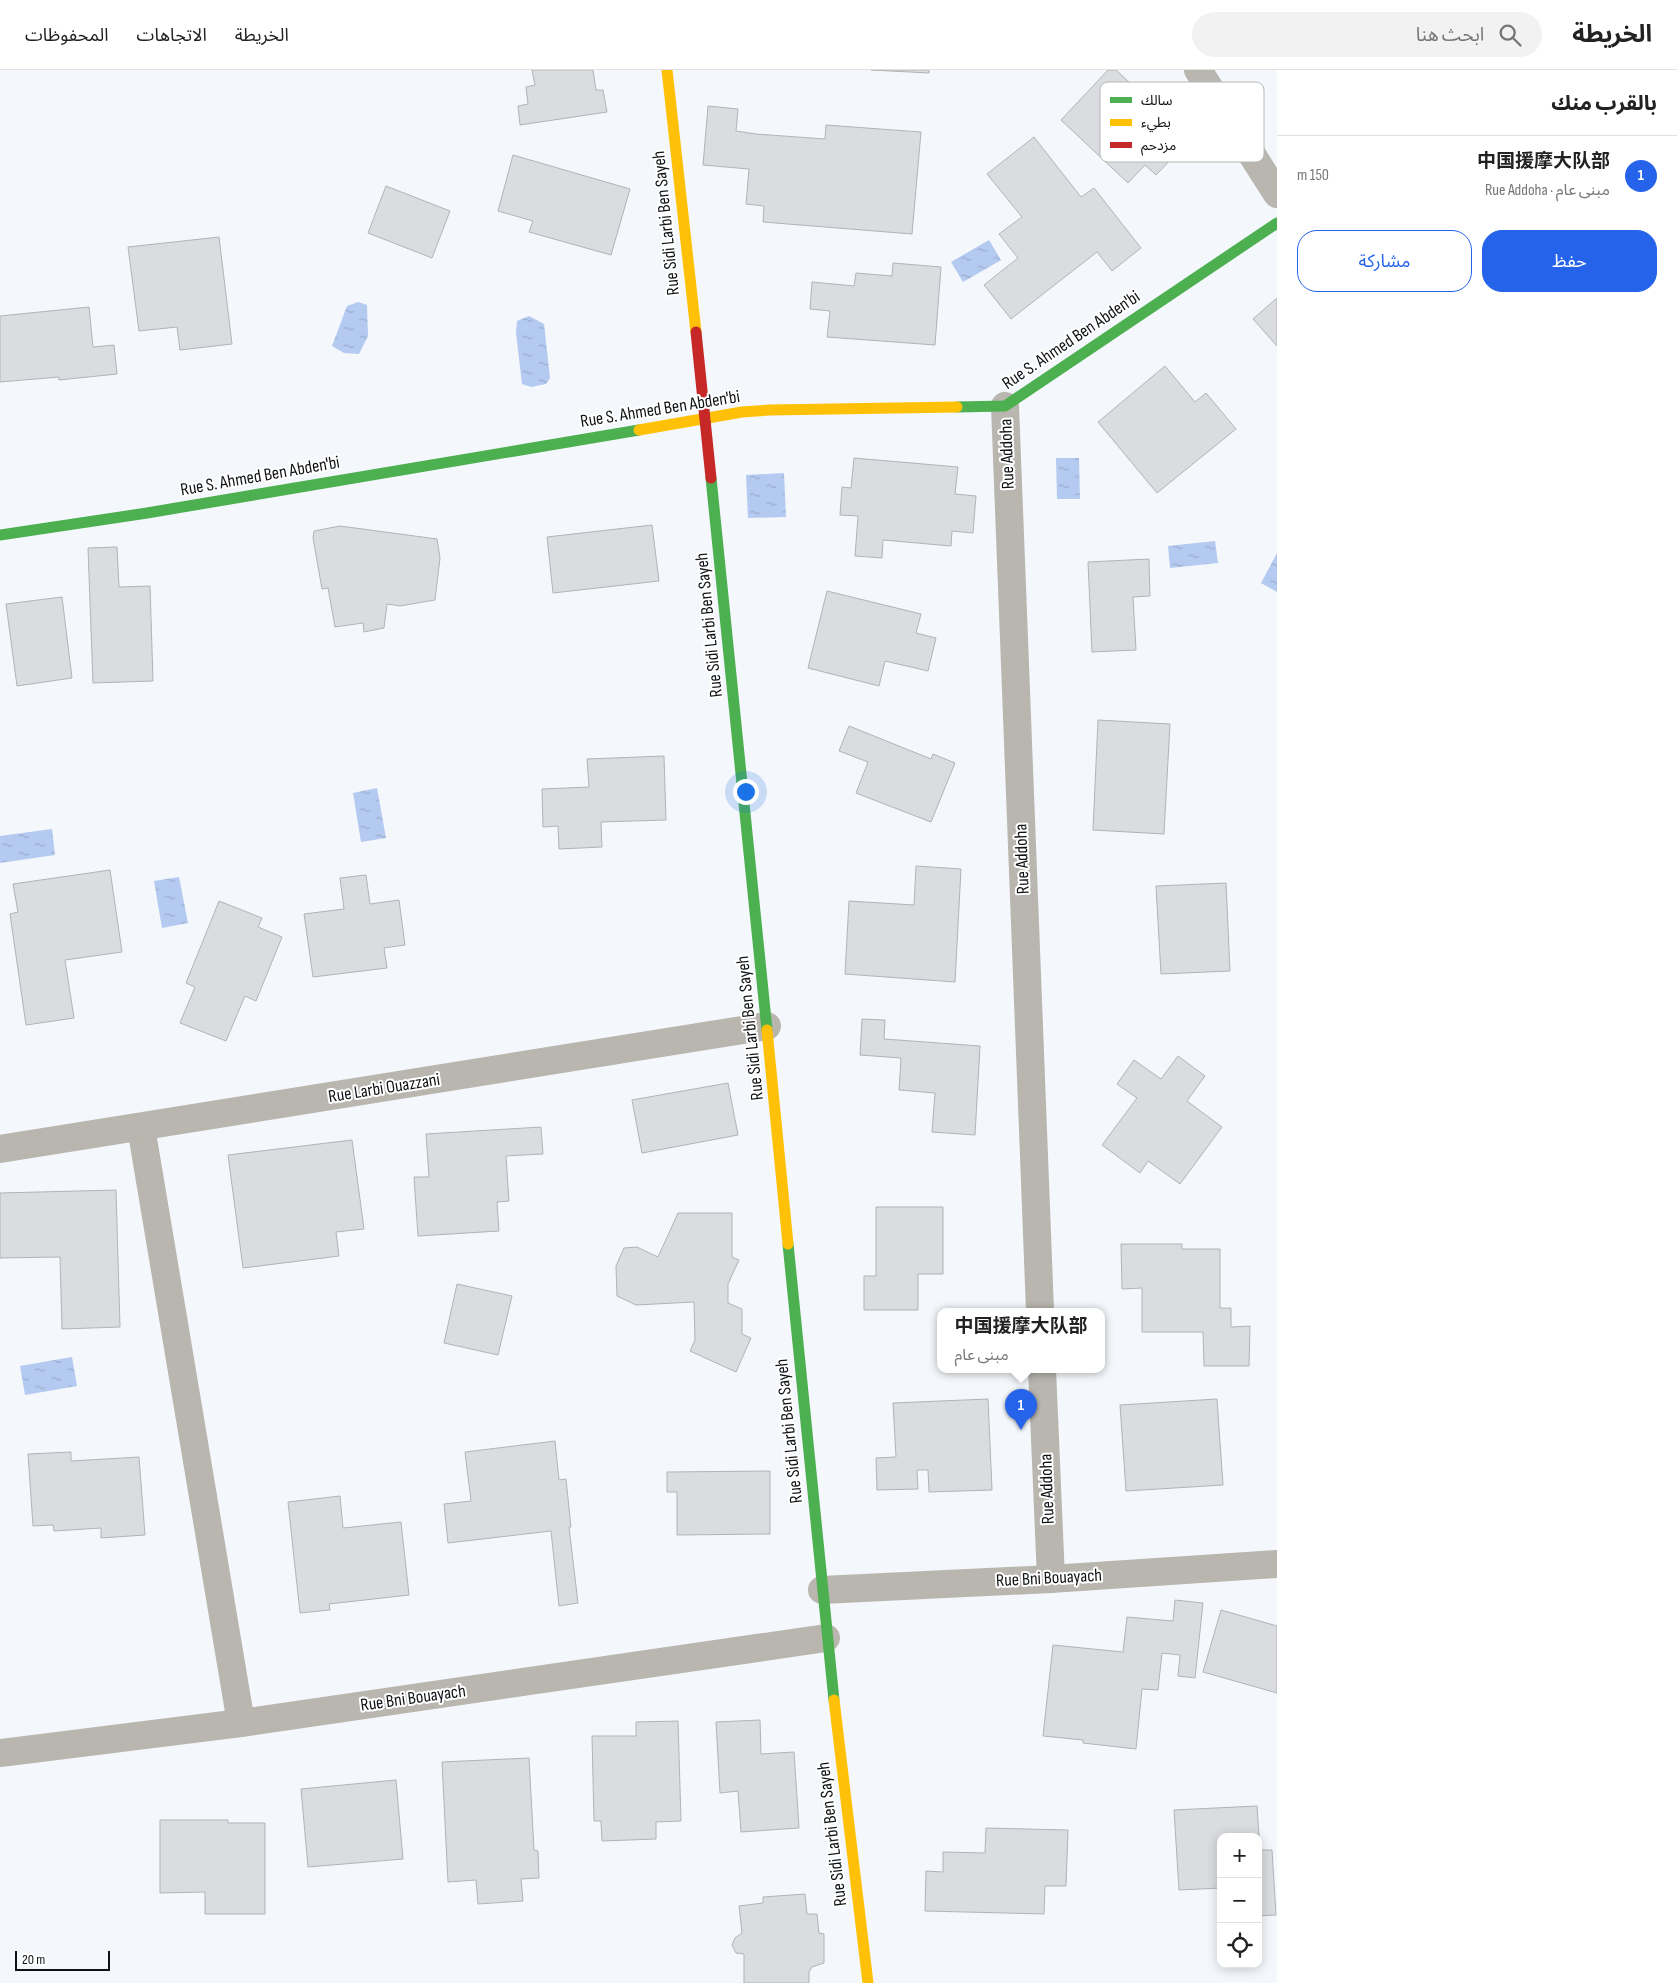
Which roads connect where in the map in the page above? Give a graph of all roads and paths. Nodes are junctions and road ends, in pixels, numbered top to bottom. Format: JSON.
{"nodes":[{"id":1,"x":667,"y":70,"type":"edge"},
{"id":2,"x":1198,"y":70,"type":"edge"},
{"id":3,"x":1206,"y":82,"type":"edge"},
{"id":4,"x":1257,"y":162,"type":"edge"},
{"id":5,"x":1277,"y":194,"type":"edge"},
{"id":6,"x":1277,"y":223,"type":"edge"},
{"id":7,"x":1005,"y":406,"type":"junction"},
{"id":8,"x":705,"y":418,"type":"junction"},
{"id":9,"x":0,"y":535,"type":"edge"},
{"id":10,"x":767,"y":1026,"type":"junction"},
{"id":11,"x":141,"y":1127,"type":"junction"},
{"id":12,"x":0,"y":1149,"type":"edge"},
{"id":13,"x":1040,"y":1308,"type":"edge"},
{"id":14,"x":1042,"y":1373,"type":"edge"},
{"id":15,"x":1277,"y":1564,"type":"edge"},
{"id":16,"x":1051,"y":1578,"type":"junction"},
{"id":17,"x":822,"y":1590,"type":"junction"},
{"id":18,"x":826,"y":1638,"type":"junction"},
{"id":19,"x":241,"y":1723,"type":"junction"},
{"id":20,"x":0,"y":1753,"type":"edge"},
{"id":21,"x":868,"y":1983,"type":"edge"}],
"edges":[{"from":1,"to":8,"type":"street","name":"Rue Sidi Larbi Ben Sayeh"},
{"from":2,"to":3,"type":"street"},
{"from":4,"to":5,"type":"street"},
{"from":6,"to":7,"type":"street","name":"Rue S. Ahmed Ben Abden'bi"},
{"from":7,"to":8,"type":"street","name":"Rue S. Ahmed Ben Abden'bi"},
{"from":7,"to":13,"type":"street","name":"Rue Addoha"},
{"from":8,"to":9,"type":"street","name":"Rue S. Ahmed Ben Abden'bi"},
{"from":8,"to":10,"type":"street","name":"Rue Sidi Larbi Ben Sayeh"},
{"from":10,"to":11,"type":"street","name":"Rue Larbi Ouazzani"},
{"from":10,"to":17,"type":"street","name":"Rue Sidi Larbi Ben Sayeh"},
{"from":11,"to":12,"type":"street","name":"Rue Larbi Ouazzani"},
{"from":11,"to":19,"type":"street"},
{"from":14,"to":16,"type":"street","name":"Rue Addoha"},
{"from":15,"to":16,"type":"street","name":"Rue Bni Bouayach"},
{"from":16,"to":17,"type":"street","name":"Rue Bni Bouayach"},
{"from":17,"to":18,"type":"street","name":"Rue Sidi Larbi Ben Sayeh"},
{"from":18,"to":19,"type":"street","name":"Rue Bni Bouayach"},
{"from":18,"to":21,"type":"street","name":"Rue Sidi Larbi Ben Sayeh"},
{"from":19,"to":20,"type":"street","name":"Rue Bni Bouayach"}]}
